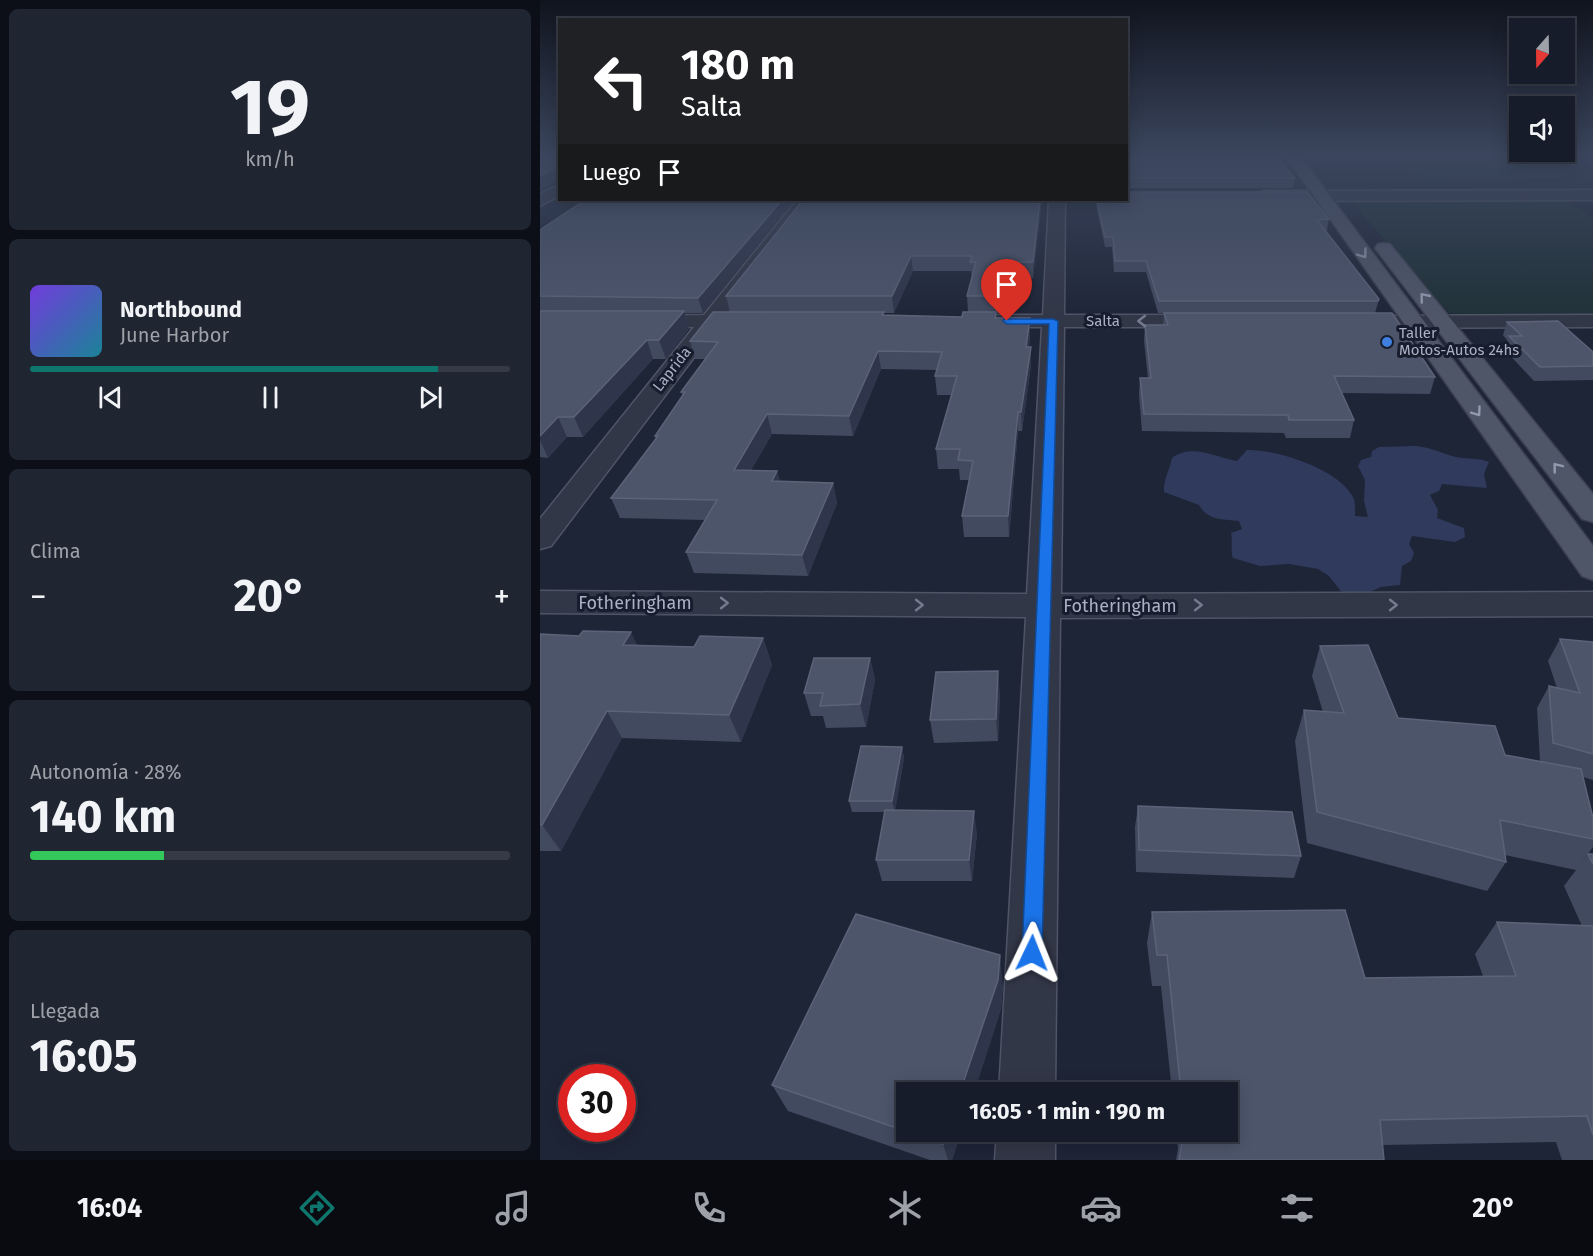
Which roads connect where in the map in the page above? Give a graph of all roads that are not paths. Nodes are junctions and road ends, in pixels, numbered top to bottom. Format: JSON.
{"nodes":[{"id":1,"x":798,"y":209,"type":"edge"},
{"id":2,"x":1057,"y":209,"type":"edge"},
{"id":3,"x":1340,"y":209,"type":"edge"},
{"id":4,"x":1343,"y":209,"type":"edge"},
{"id":5,"x":618,"y":321,"type":"edge"},
{"id":6,"x":708,"y":321,"type":"junction"},
{"id":7,"x":768,"y":321,"type":"edge"},
{"id":8,"x":970,"y":321,"type":"edge"},
{"id":9,"x":1053,"y":321,"type":"junction"},
{"id":10,"x":1232,"y":321,"type":"edge"},
{"id":11,"x":1593,"y":321,"type":"edge"},
{"id":12,"x":1327,"y":322,"type":"edge"},
{"id":13,"x":1411,"y":322,"type":"junction"},
{"id":14,"x":1442,"y":322,"type":"junction"},
{"id":15,"x":1593,"y":513,"type":"edge"},
{"id":16,"x":540,"y":539,"type":"edge"},
{"id":17,"x":1593,"y":569,"type":"edge"},
{"id":18,"x":540,"y":602,"type":"edge"},
{"id":19,"x":1593,"y":604,"type":"edge"},
{"id":20,"x":1044,"y":606,"type":"junction"},
{"id":21,"x":1027,"y":1082,"type":"edge"},
{"id":22,"x":1026,"y":1142,"type":"edge"},
{"id":23,"x":1025,"y":1160,"type":"edge"}],
"edges":[{"from":1,"to":6,"type":"street","name":"Laprida"},
{"from":2,"to":9,"type":"street"},
{"from":3,"to":13,"type":"main road","one_way":true},
{"from":14,"to":4,"type":"main road","one_way":true},
{"from":5,"to":6,"type":"street"},
{"from":6,"to":7,"type":"street"},
{"from":6,"to":16,"type":"street","name":"Laprida"},
{"from":8,"to":9,"type":"street","name":"Salta"},
{"from":10,"to":9,"type":"street","name":"Salta","one_way":true},
{"from":9,"to":20,"type":"street"},
{"from":11,"to":14,"type":"street"},
{"from":12,"to":13,"type":"street"},
{"from":13,"to":14,"type":"street"},
{"from":13,"to":17,"type":"main road","one_way":true},
{"from":15,"to":14,"type":"main road","one_way":true},
{"from":18,"to":20,"type":"street","name":"Fotheringham","one_way":true},
{"from":20,"to":19,"type":"street","name":"Fotheringham","one_way":true},
{"from":20,"to":21,"type":"street"},
{"from":22,"to":23,"type":"street"}]}
